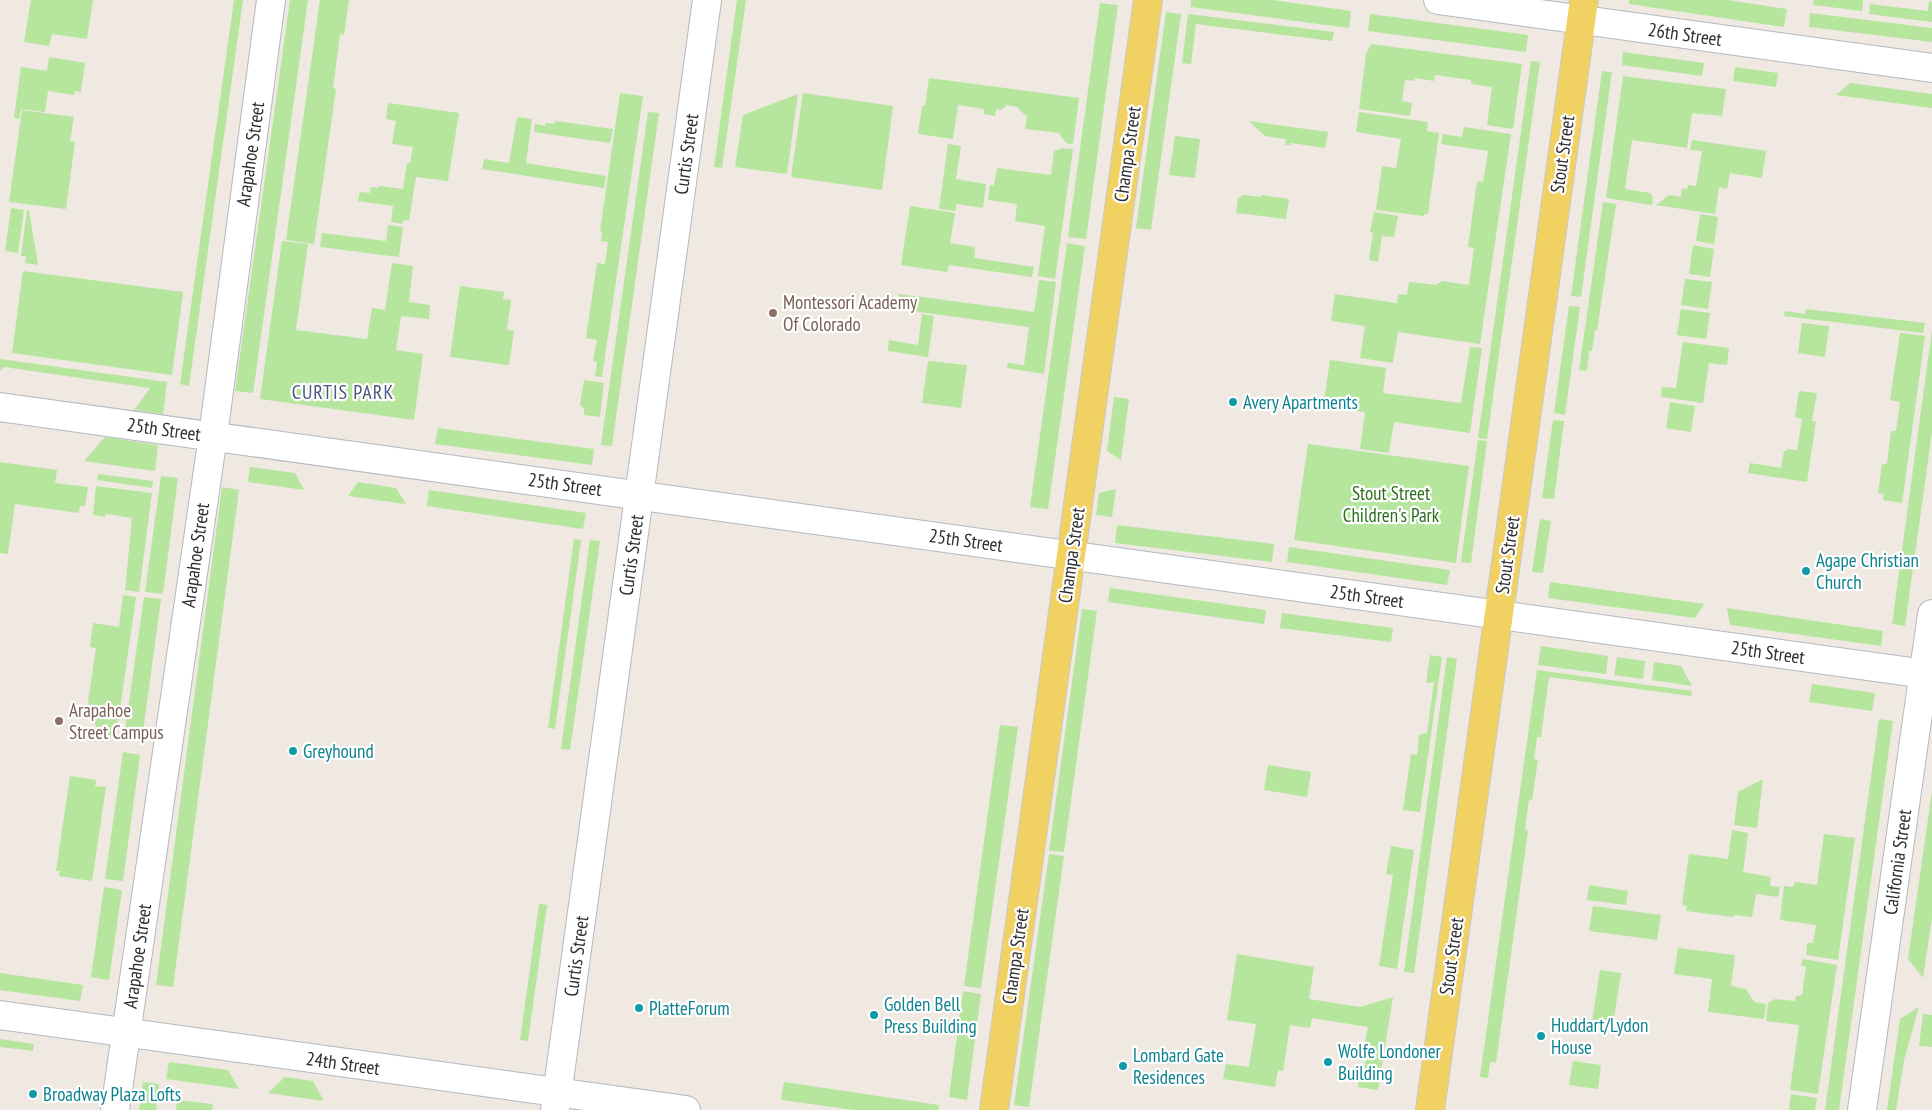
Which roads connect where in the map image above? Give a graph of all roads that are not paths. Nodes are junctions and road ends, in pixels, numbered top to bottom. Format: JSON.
{"nodes":[{"id":1,"x":271,"y":0,"type":"edge"},
{"id":2,"x":707,"y":0,"type":"edge"},
{"id":3,"x":1148,"y":0,"type":"edge"},
{"id":4,"x":1438,"y":0,"type":"edge"},
{"id":5,"x":1582,"y":10,"type":"edge"},
{"id":6,"x":1932,"y":68,"type":"edge"},
{"id":7,"x":0,"y":407,"type":"edge"},
{"id":8,"x":213,"y":436,"type":"junction"},
{"id":9,"x":639,"y":495,"type":"junction"},
{"id":10,"x":1071,"y":555,"type":"junction"},
{"id":11,"x":1499,"y":614,"type":"junction"},
{"id":12,"x":1932,"y":614,"type":"edge"},
{"id":13,"x":1928,"y":674,"type":"edge"},
{"id":14,"x":0,"y":1015,"type":"edge"},
{"id":15,"x":126,"y":1032,"type":"junction"},
{"id":16,"x":556,"y":1101,"type":"edge"},
{"id":17,"x":115,"y":1110,"type":"edge"},
{"id":18,"x":686,"y":1110,"type":"edge"},
{"id":19,"x":994,"y":1110,"type":"edge"},
{"id":20,"x":1430,"y":1110,"type":"edge"},
{"id":21,"x":1862,"y":1110,"type":"edge"}],
"edges":[{"from":1,"to":8,"type":"street","name":"Arapahoe Street"},
{"from":2,"to":9,"type":"street","name":"Curtis Street"},
{"from":3,"to":10,"type":"main road","name":"Champa Street"},
{"from":4,"to":5,"type":"street","name":"26th Street"},
{"from":5,"to":6,"type":"street","name":"26th Street"},
{"from":5,"to":11,"type":"main road","name":"Stout Street"},
{"from":7,"to":8,"type":"street","name":"25th Street"},
{"from":8,"to":9,"type":"street","name":"25th Street"},
{"from":8,"to":15,"type":"street","name":"Arapahoe Street"},
{"from":9,"to":10,"type":"street","name":"25th Street"},
{"from":9,"to":16,"type":"street","name":"Curtis Street"},
{"from":10,"to":11,"type":"street","name":"25th Street"},
{"from":10,"to":19,"type":"main road","name":"Champa Street"},
{"from":11,"to":13,"type":"street","name":"25th Street"},
{"from":11,"to":20,"type":"main road","name":"Stout Street"},
{"from":12,"to":13,"type":"street","name":"California Street"},
{"from":13,"to":21,"type":"street","name":"California Street"},
{"from":14,"to":15,"type":"street","name":"24th Street"},
{"from":15,"to":16,"type":"street","name":"24th Street"},
{"from":15,"to":17,"type":"street","name":"Arapahoe Street"},
{"from":16,"to":18,"type":"street","name":"24th Street"}]}
